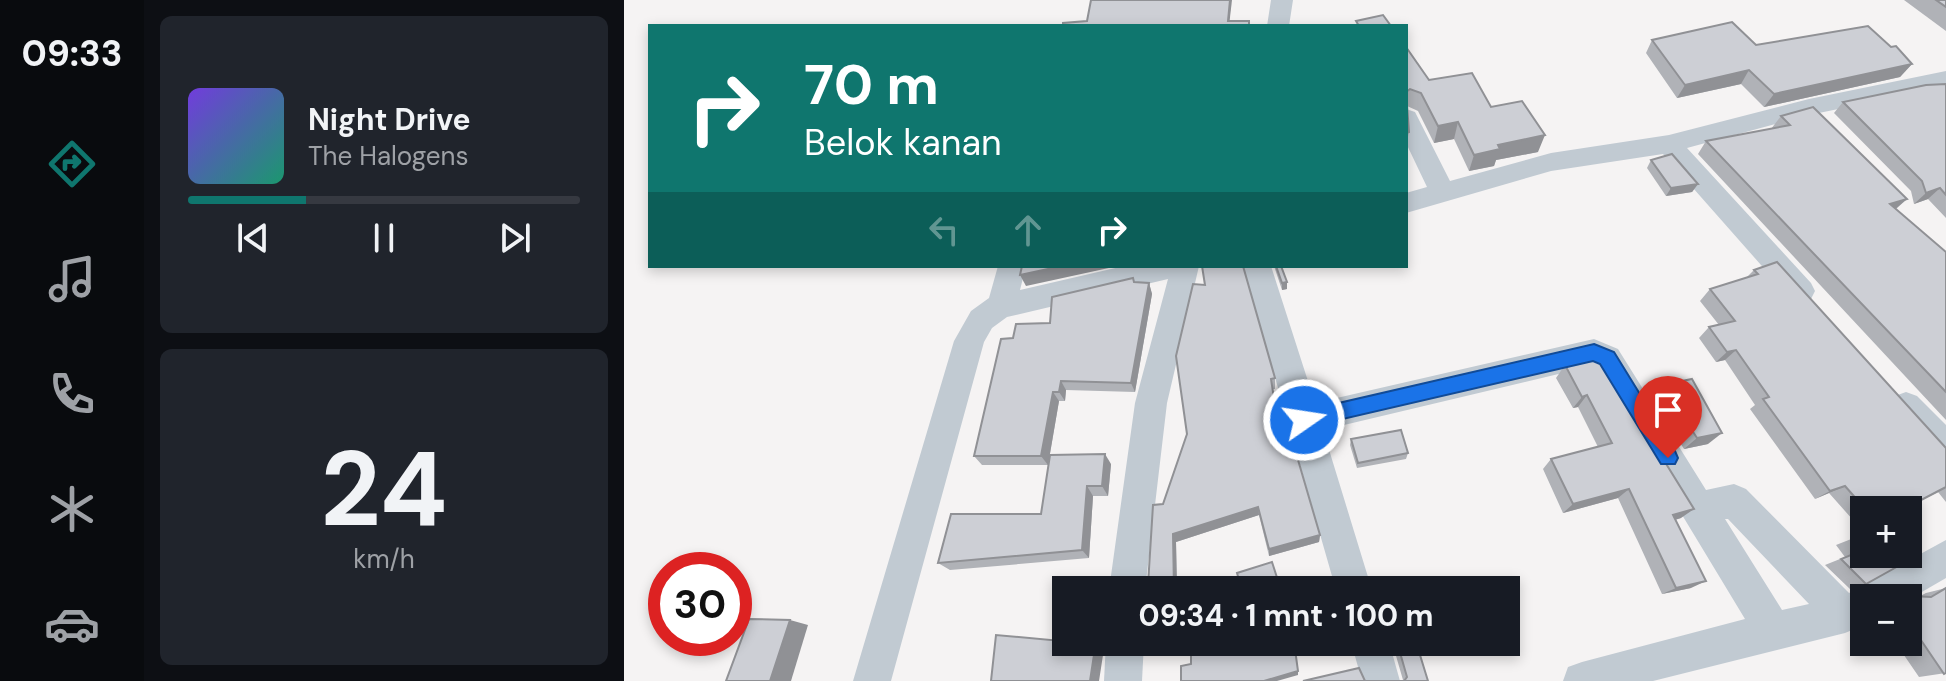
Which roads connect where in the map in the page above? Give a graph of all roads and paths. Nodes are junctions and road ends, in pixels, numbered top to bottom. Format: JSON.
{"nodes":[{"id":1,"x":1282,"y":0,"type":"edge"},
{"id":2,"x":1278,"y":24,"type":"edge"},
{"id":3,"x":1941,"y":85,"type":"edge"},
{"id":4,"x":1809,"y":107,"type":"junction"},
{"id":5,"x":1408,"y":122,"type":"edge"},
{"id":6,"x":1832,"y":129,"type":"edge"},
{"id":7,"x":1669,"y":144,"type":"junction"},
{"id":8,"x":1443,"y":192,"type":"junction"},
{"id":9,"x":1408,"y":202,"type":"edge"},
{"id":10,"x":1012,"y":268,"type":"edge"},
{"id":11,"x":1164,"y":268,"type":"edge"},
{"id":12,"x":1185,"y":268,"type":"edge"},
{"id":13,"x":1258,"y":268,"type":"edge"},
{"id":14,"x":1002,"y":306,"type":"junction"},
{"id":15,"x":1823,"y":315,"type":"edge"},
{"id":16,"x":1886,"y":385,"type":"edge"},
{"id":17,"x":1304,"y":420,"type":"junction"},
{"id":18,"x":1946,"y":447,"type":"edge"},
{"id":19,"x":1698,"y":508,"type":"junction"},
{"id":20,"x":1946,"y":558,"type":"edge"},
{"id":21,"x":1129,"y":576,"type":"edge"},
{"id":22,"x":1350,"y":576,"type":"edge"},
{"id":23,"x":1900,"y":584,"type":"edge"},
{"id":24,"x":1850,"y":596,"type":"edge"},
{"id":25,"x":1850,"y":609,"type":"edge"},
{"id":26,"x":1773,"y":630,"type":"junction"},
{"id":27,"x":1124,"y":656,"type":"edge"},
{"id":28,"x":1374,"y":656,"type":"edge"},
{"id":29,"x":872,"y":681,"type":"edge"},
{"id":30,"x":1123,"y":681,"type":"edge"},
{"id":31,"x":1381,"y":681,"type":"edge"},
{"id":32,"x":1582,"y":681,"type":"edge"}],
"edges":[{"from":1,"to":2,"type":"street"},
{"from":3,"to":4,"type":"street"},
{"from":4,"to":6,"type":"street"},
{"from":4,"to":7,"type":"street"},
{"from":5,"to":8,"type":"street"},
{"from":7,"to":8,"type":"street"},
{"from":7,"to":15,"type":"street"},
{"from":8,"to":9,"type":"street"},
{"from":10,"to":14,"type":"street"},
{"from":11,"to":14,"type":"street"},
{"from":12,"to":21,"type":"street"},
{"from":13,"to":17,"type":"street"},
{"from":14,"to":29,"type":"street"},
{"from":16,"to":18,"type":"street"},
{"from":17,"to":19,"type":"street"},
{"from":17,"to":22,"type":"street"},
{"from":19,"to":24,"type":"street"},
{"from":19,"to":26,"type":"street"},
{"from":20,"to":23,"type":"street"},
{"from":25,"to":26,"type":"street"},
{"from":26,"to":32,"type":"street"},
{"from":27,"to":30,"type":"street"},
{"from":28,"to":31,"type":"street"}]}
